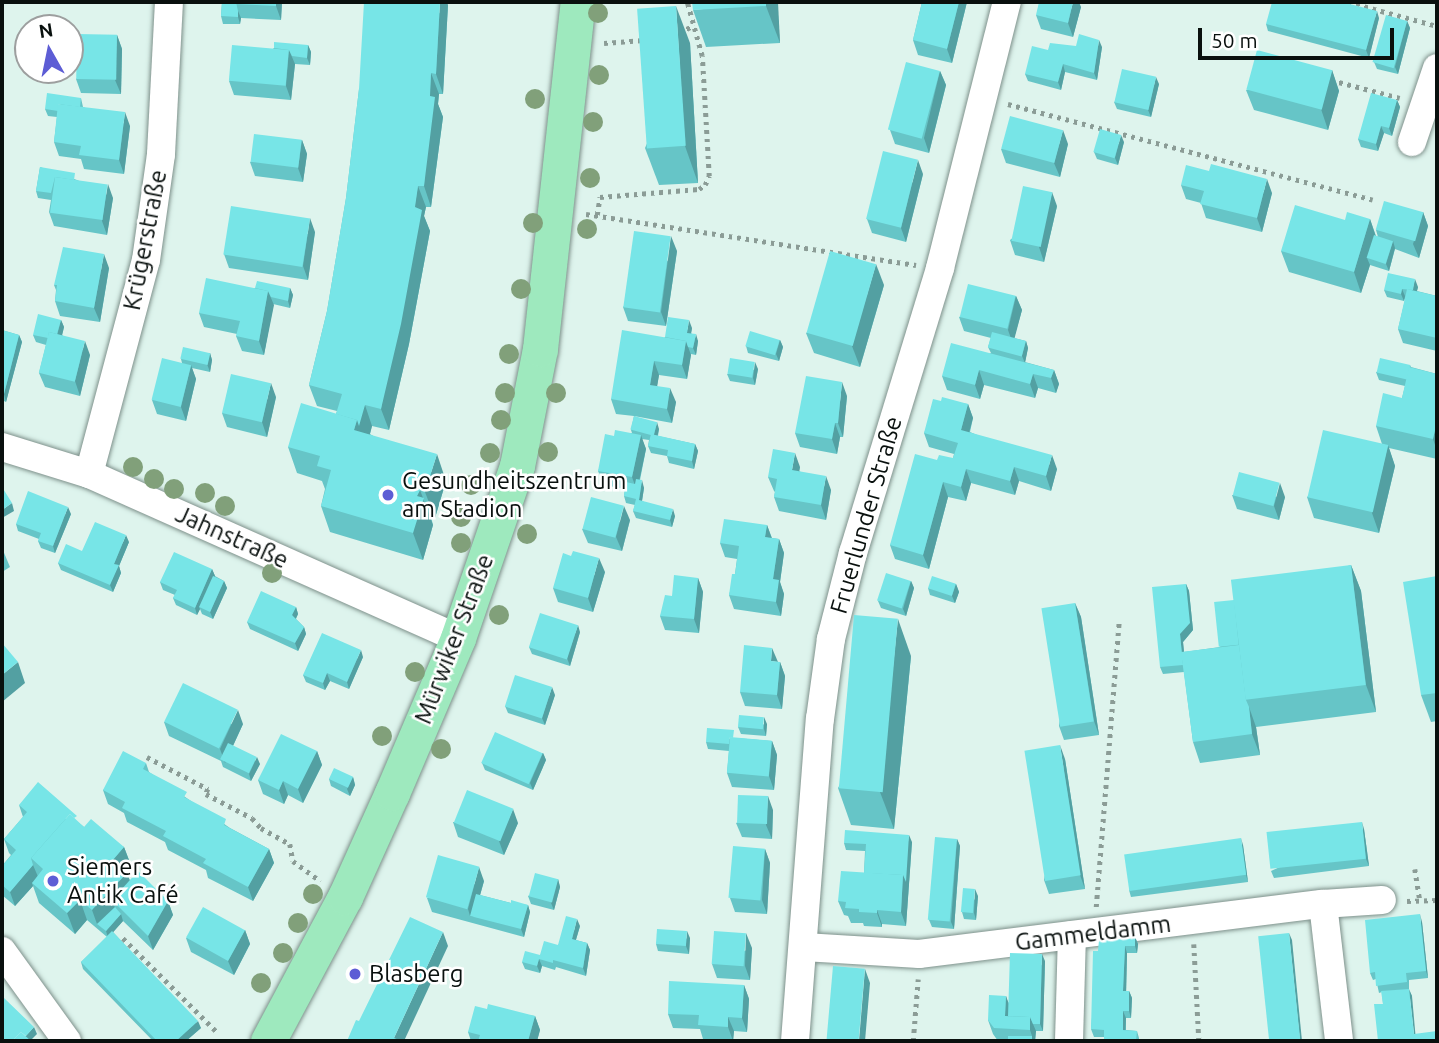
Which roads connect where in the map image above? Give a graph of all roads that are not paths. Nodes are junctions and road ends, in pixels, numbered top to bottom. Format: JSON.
{"nodes":[{"id":1,"x":169,"y":2,"type":"edge"},
{"id":2,"x":578,"y":2,"type":"edge"},
{"id":3,"x":1007,"y":2,"type":"edge"},
{"id":4,"x":1437,"y":68,"type":"edge"},
{"id":5,"x":1412,"y":142,"type":"dead end"},
{"id":6,"x":2,"y":447,"type":"edge"},
{"id":7,"x":89,"y":474,"type":"junction"},
{"id":8,"x":458,"y":638,"type":"junction"},
{"id":9,"x":1382,"y":900,"type":"dead end"},
{"id":10,"x":1322,"y":904,"type":"junction"},
{"id":11,"x":1083,"y":933,"type":"junction"},
{"id":12,"x":804,"y":947,"type":"junction"},
{"id":13,"x":2,"y":951,"type":"edge"},
{"id":14,"x":67,"y":1041,"type":"edge"},
{"id":15,"x":268,"y":1041,"type":"edge"},
{"id":16,"x":795,"y":1041,"type":"edge"},
{"id":17,"x":1069,"y":1041,"type":"edge"},
{"id":18,"x":1339,"y":1041,"type":"edge"}],
"edges":[{"from":1,"to":7,"type":"street","name":"Krügerstraße"},
{"from":2,"to":8,"type":"main road","name":"Mürwiker Straße"},
{"from":3,"to":12,"type":"street","name":"Fruerlunder Straße"},
{"from":4,"to":5,"type":"street"},
{"from":6,"to":7,"type":"street","name":"Jahnstraße"},
{"from":7,"to":8,"type":"street","name":"Jahnstraße"},
{"from":8,"to":15,"type":"main road","name":"Mürwiker Straße"},
{"from":9,"to":10,"type":"street","name":"Gammeldamm"},
{"from":10,"to":11,"type":"street","name":"Gammeldamm"},
{"from":10,"to":18,"type":"street"},
{"from":11,"to":12,"type":"street","name":"Gammeldamm"},
{"from":11,"to":17,"type":"street"},
{"from":12,"to":16,"type":"street","name":"Fruerlunder Straße"},
{"from":13,"to":14,"type":"street"}]}
